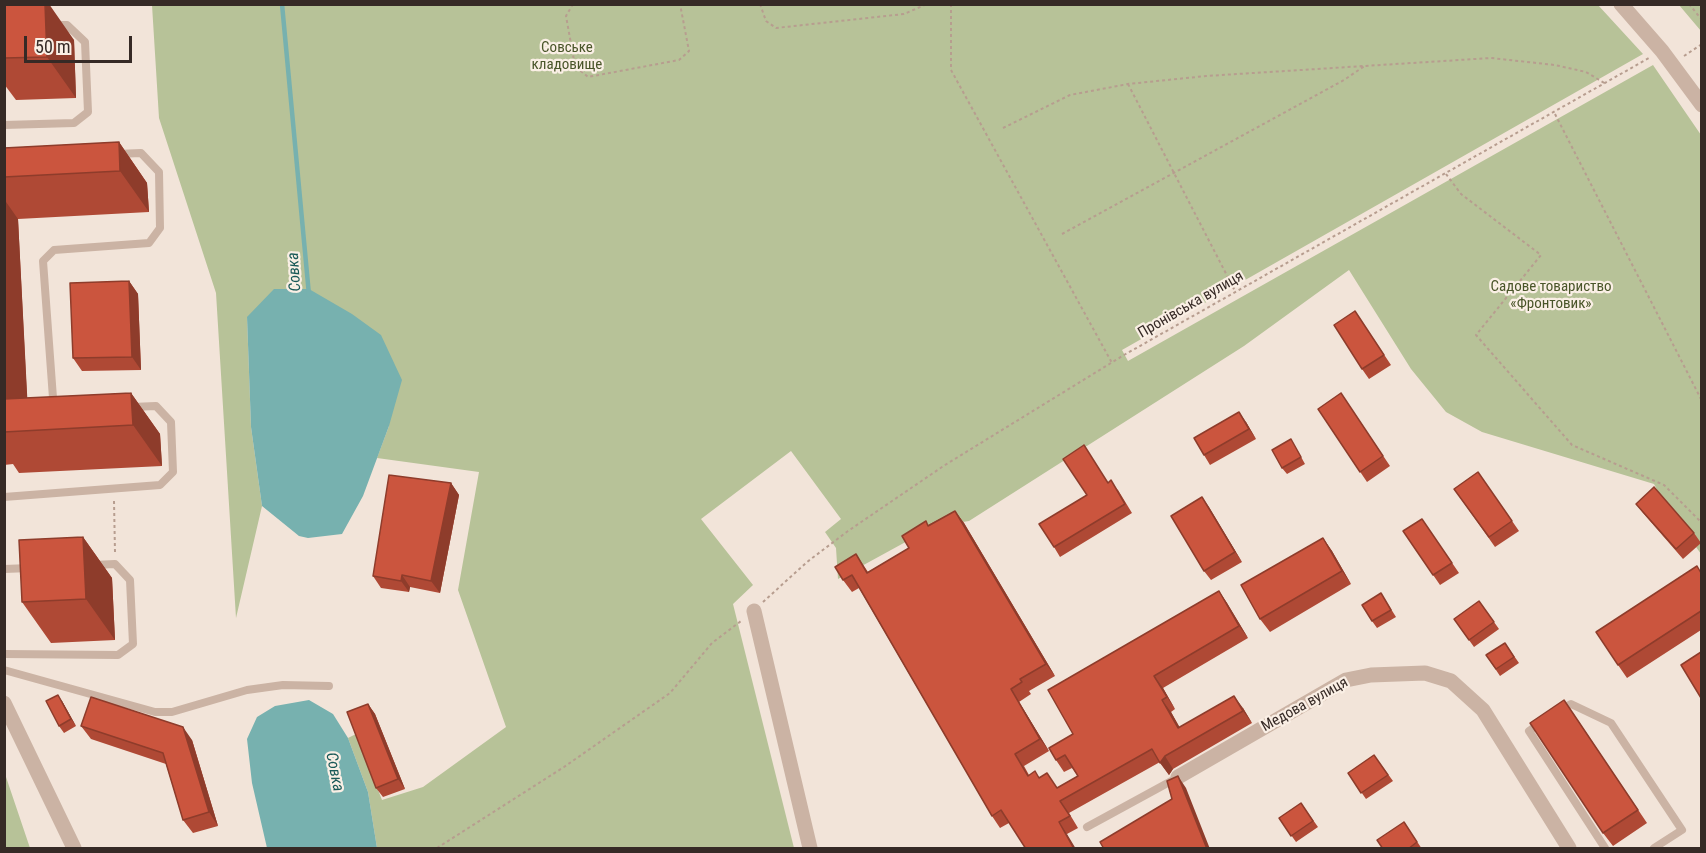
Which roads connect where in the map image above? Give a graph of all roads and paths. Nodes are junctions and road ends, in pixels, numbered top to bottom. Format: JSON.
{"nodes":[{"id":1,"x":573,"y":4,"type":"edge"},
{"id":2,"x":680,"y":4,"type":"edge"},
{"id":3,"x":760,"y":4,"type":"edge"},
{"id":4,"x":927,"y":4,"type":"edge"},
{"id":5,"x":951,"y":4,"type":"edge"},
{"id":6,"x":1137,"y":4,"type":"edge"},
{"id":7,"x":1199,"y":4,"type":"edge"},
{"id":8,"x":1621,"y":4,"type":"edge"},
{"id":9,"x":1689,"y":4,"type":"edge"},
{"id":10,"x":1701,"y":20,"type":"edge"},
{"id":11,"x":46,"y":25,"type":"edge"},
{"id":12,"x":1701,"y":44,"type":"edge"},
{"id":13,"x":1662,"y":51,"type":"junction"},
{"id":14,"x":1672,"y":64,"type":"junction"},
{"id":15,"x":1365,"y":65,"type":"junction"},
{"id":16,"x":1128,"y":84,"type":"junction"},
{"id":17,"x":1606,"y":84,"type":"junction"},
{"id":18,"x":1701,"y":105,"type":"edge"},
{"id":19,"x":1555,"y":114,"type":"junction"},
{"id":20,"x":4,"y":125,"type":"edge"},
{"id":21,"x":1003,"y":128,"type":"dead end"},
{"id":22,"x":107,"y":154,"type":"edge"},
{"id":23,"x":1174,"y":173,"type":"junction"},
{"id":24,"x":1446,"y":174,"type":"junction"},
{"id":25,"x":1062,"y":234,"type":"dead end"},
{"id":26,"x":1235,"y":291,"type":"junction"},
{"id":27,"x":1112,"y":363,"type":"junction"},
{"id":28,"x":1701,"y":401,"type":"edge"},
{"id":29,"x":123,"y":407,"type":"edge"},
{"id":30,"x":68,"y":409,"type":"edge"},
{"id":31,"x":114,"y":489,"type":"junction"},
{"id":32,"x":4,"y":497,"type":"edge"},
{"id":33,"x":1701,"y":523,"type":"edge"},
{"id":34,"x":116,"y":564,"type":"junction"},
{"id":35,"x":82,"y":566,"type":"edge"},
{"id":36,"x":38,"y":567,"type":"edge"},
{"id":37,"x":4,"y":569,"type":"edge"},
{"id":38,"x":753,"y":611,"type":"junction"},
{"id":39,"x":4,"y":654,"type":"edge"},
{"id":40,"x":4,"y":670,"type":"edge"},
{"id":41,"x":328,"y":686,"type":"dead end"},
{"id":42,"x":4,"y":703,"type":"edge"},
{"id":43,"x":1178,"y":777,"type":"joint"},
{"id":44,"x":1087,"y":827,"type":"dead end"},
{"id":45,"x":74,"y":849,"type":"edge"},
{"id":46,"x":437,"y":849,"type":"edge"},
{"id":47,"x":810,"y":849,"type":"edge"},
{"id":48,"x":1569,"y":849,"type":"edge"},
{"id":49,"x":1605,"y":849,"type":"edge"},
{"id":50,"x":1654,"y":849,"type":"edge"}],
"edges":[{"from":1,"to":2,"type":"path"},
{"from":3,"to":4,"type":"path"},
{"from":5,"to":27,"type":"path"},
{"from":6,"to":7,"type":"path"},
{"from":8,"to":13,"type":"street"},
{"from":9,"to":10,"type":"path"},
{"from":11,"to":20,"type":"lane"},
{"from":12,"to":14,"type":"path"},
{"from":13,"to":14,"type":"street"},
{"from":13,"to":17,"type":"path","name":"Пронівська вулиця"},
{"from":14,"to":18,"type":"street"},
{"from":15,"to":16,"type":"path"},
{"from":15,"to":17,"type":"path"},
{"from":15,"to":23,"type":"path"},
{"from":16,"to":21,"type":"path"},
{"from":16,"to":23,"type":"path"},
{"from":17,"to":19,"type":"path","name":"Пронівська вулиця"},
{"from":19,"to":24,"type":"path","name":"Пронівська вулиця"},
{"from":19,"to":28,"type":"path"},
{"from":22,"to":30,"type":"lane"},
{"from":23,"to":25,"type":"path"},
{"from":23,"to":26,"type":"path"},
{"from":24,"to":26,"type":"path","name":"Пронівська вулиця"},
{"from":24,"to":33,"type":"path"},
{"from":26,"to":27,"type":"path","name":"Пронівська вулиця"},
{"from":27,"to":38,"type":"path","name":"Пронівська вулиця"},
{"from":29,"to":31,"type":"lane"},
{"from":31,"to":32,"type":"lane"},
{"from":31,"to":34,"type":"path"},
{"from":34,"to":35,"type":"lane"},
{"from":34,"to":39,"type":"lane"},
{"from":36,"to":37,"type":"lane"},
{"from":38,"to":46,"type":"path","name":"Пронівська вулиця"},
{"from":38,"to":47,"type":"street"},
{"from":40,"to":41,"type":"lane"},
{"from":42,"to":45,"type":"street"},
{"from":43,"to":44,"type":"lane"},
{"from":43,"to":48,"type":"street","name":"Медова вулиця"},
{"from":49,"to":50,"type":"lane"}]}
